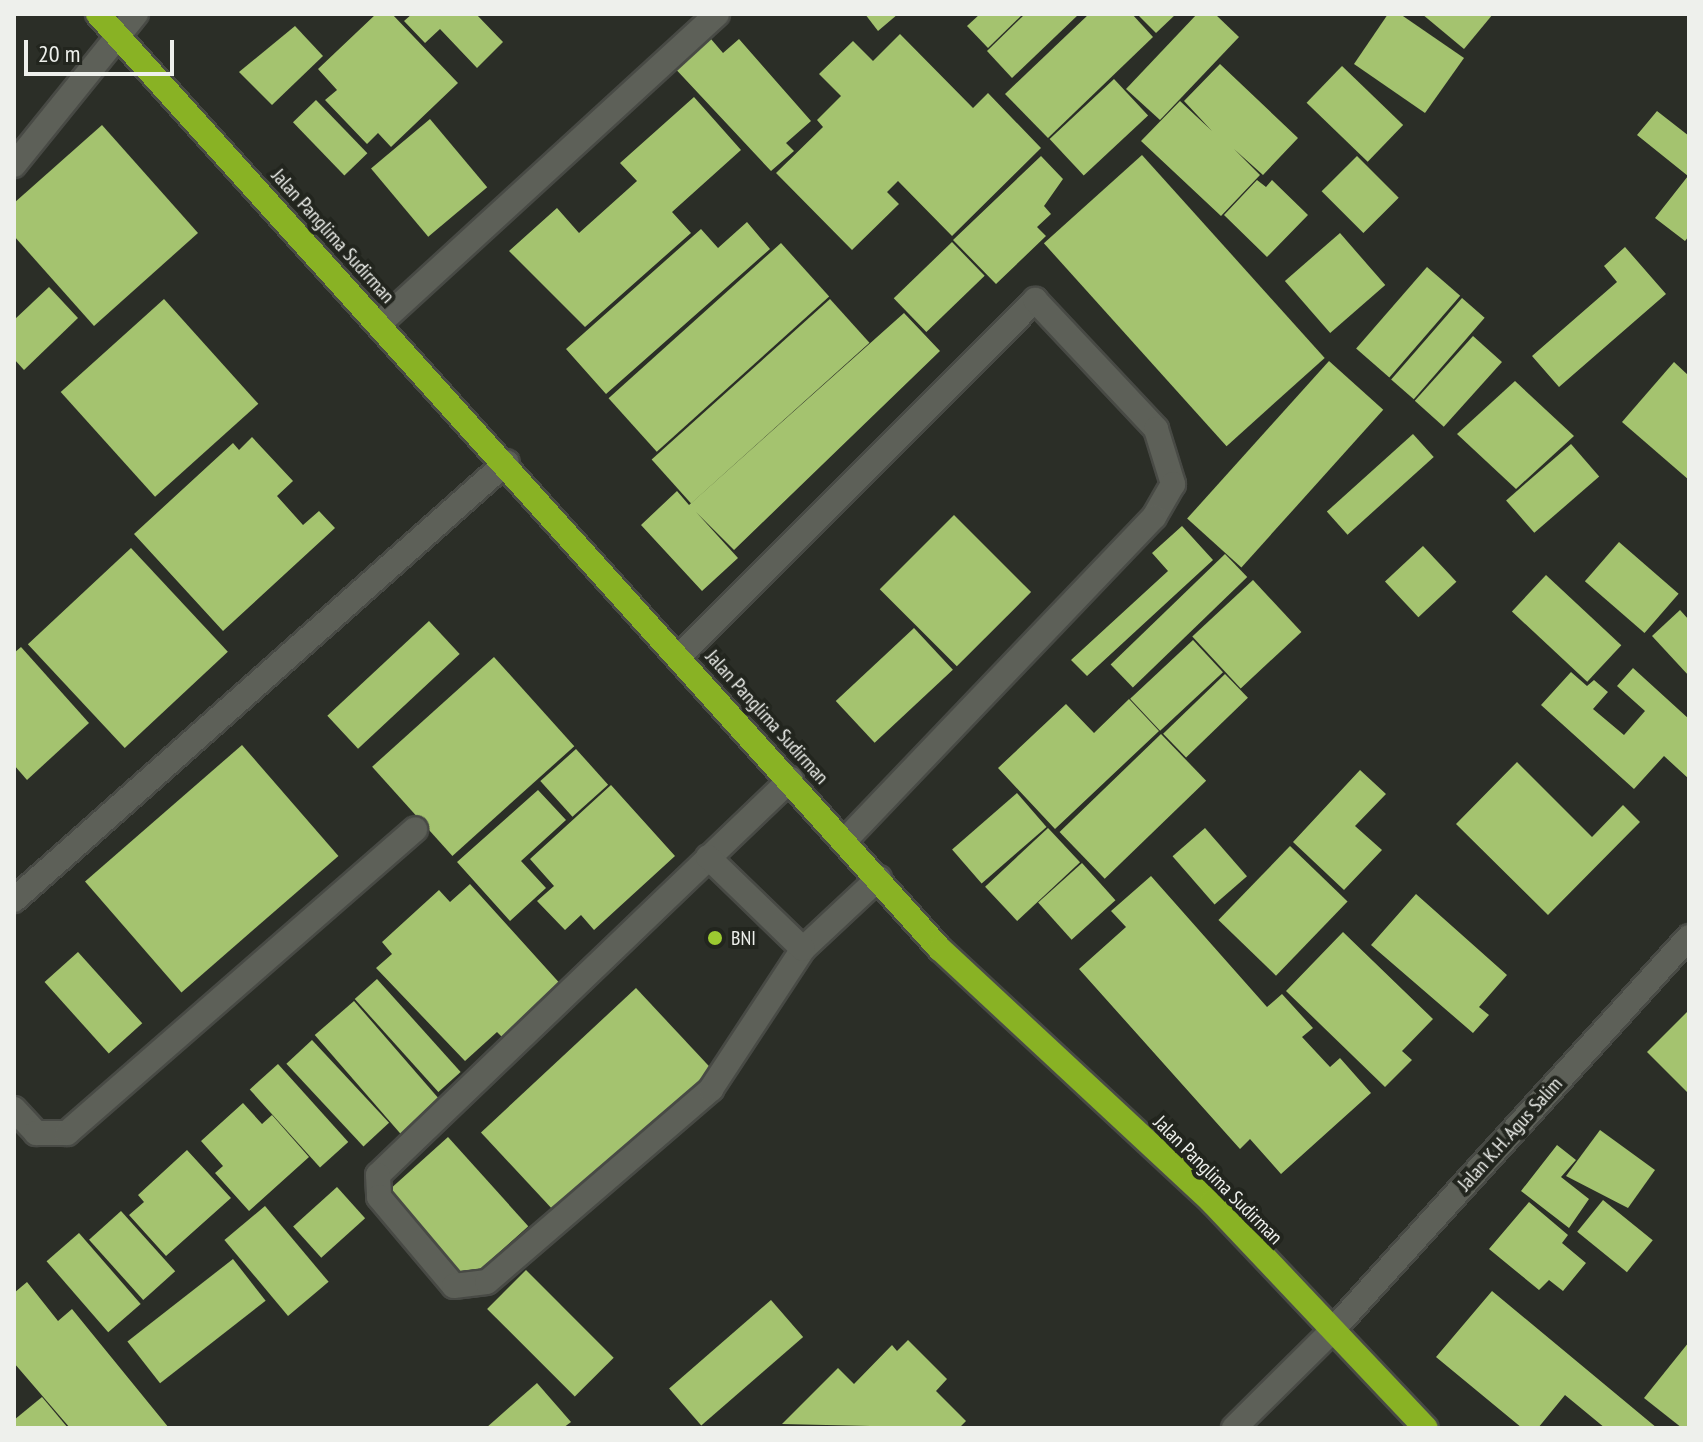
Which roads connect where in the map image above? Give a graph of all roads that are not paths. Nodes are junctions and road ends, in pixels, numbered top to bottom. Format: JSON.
{"nodes":[{"id":1,"x":98,"y":14,"type":"edge"},
{"id":2,"x":136,"y":14,"type":"edge"},
{"id":3,"x":717,"y":14,"type":"edge"},
{"id":4,"x":118,"y":36,"type":"junction"},
{"id":5,"x":14,"y":165,"type":"edge"},
{"id":6,"x":380,"y":323,"type":"junction"},
{"id":7,"x":507,"y":462,"type":"junction"},
{"id":8,"x":680,"y":656,"type":"junction"},
{"id":9,"x":791,"y":779,"type":"junction"},
{"id":10,"x":415,"y":829,"type":"dead end"},
{"id":11,"x":845,"y":840,"type":"junction"},
{"id":12,"x":708,"y":857,"type":"junction"},
{"id":13,"x":879,"y":878,"type":"junction"},
{"id":14,"x":14,"y":900,"type":"edge"},
{"id":15,"x":1689,"y":937,"type":"edge"},
{"id":16,"x":803,"y":949,"type":"junction"},
{"id":17,"x":14,"y":1109,"type":"edge"},
{"id":18,"x":1331,"y":1332,"type":"junction"},
{"id":19,"x":1234,"y":1428,"type":"edge"},
{"id":20,"x":1426,"y":1428,"type":"edge"}],
"edges":[{"from":1,"to":4,"type":"highway","name":"Jalan Panglima Sudirman"},
{"from":2,"to":4,"type":"street"},
{"from":3,"to":6,"type":"street"},
{"from":4,"to":5,"type":"street"},
{"from":4,"to":6,"type":"highway","name":"Jalan Panglima Sudirman"},
{"from":6,"to":7,"type":"highway","name":"Jalan Panglima Sudirman"},
{"from":7,"to":8,"type":"highway","name":"Jalan Panglima Sudirman"},
{"from":7,"to":14,"type":"street"},
{"from":8,"to":9,"type":"highway","name":"Jalan Panglima Sudirman"},
{"from":8,"to":11,"type":"street"},
{"from":9,"to":11,"type":"highway","name":"Jalan Panglima Sudirman"},
{"from":9,"to":12,"type":"street"},
{"from":10,"to":17,"type":"street"},
{"from":11,"to":13,"type":"highway","name":"Jalan Panglima Sudirman"},
{"from":12,"to":16,"type":"street"},
{"from":12,"to":16,"type":"street"},
{"from":13,"to":16,"type":"street"},
{"from":13,"to":18,"type":"highway","name":"Jalan Panglima Sudirman"},
{"from":15,"to":18,"type":"street","name":"Jalan K.H. Agus Salim"},
{"from":18,"to":19,"type":"street","name":"Jalan K.H. Agus Salim"},
{"from":18,"to":20,"type":"highway","name":"Jalan Panglima Sudirman"}]}
